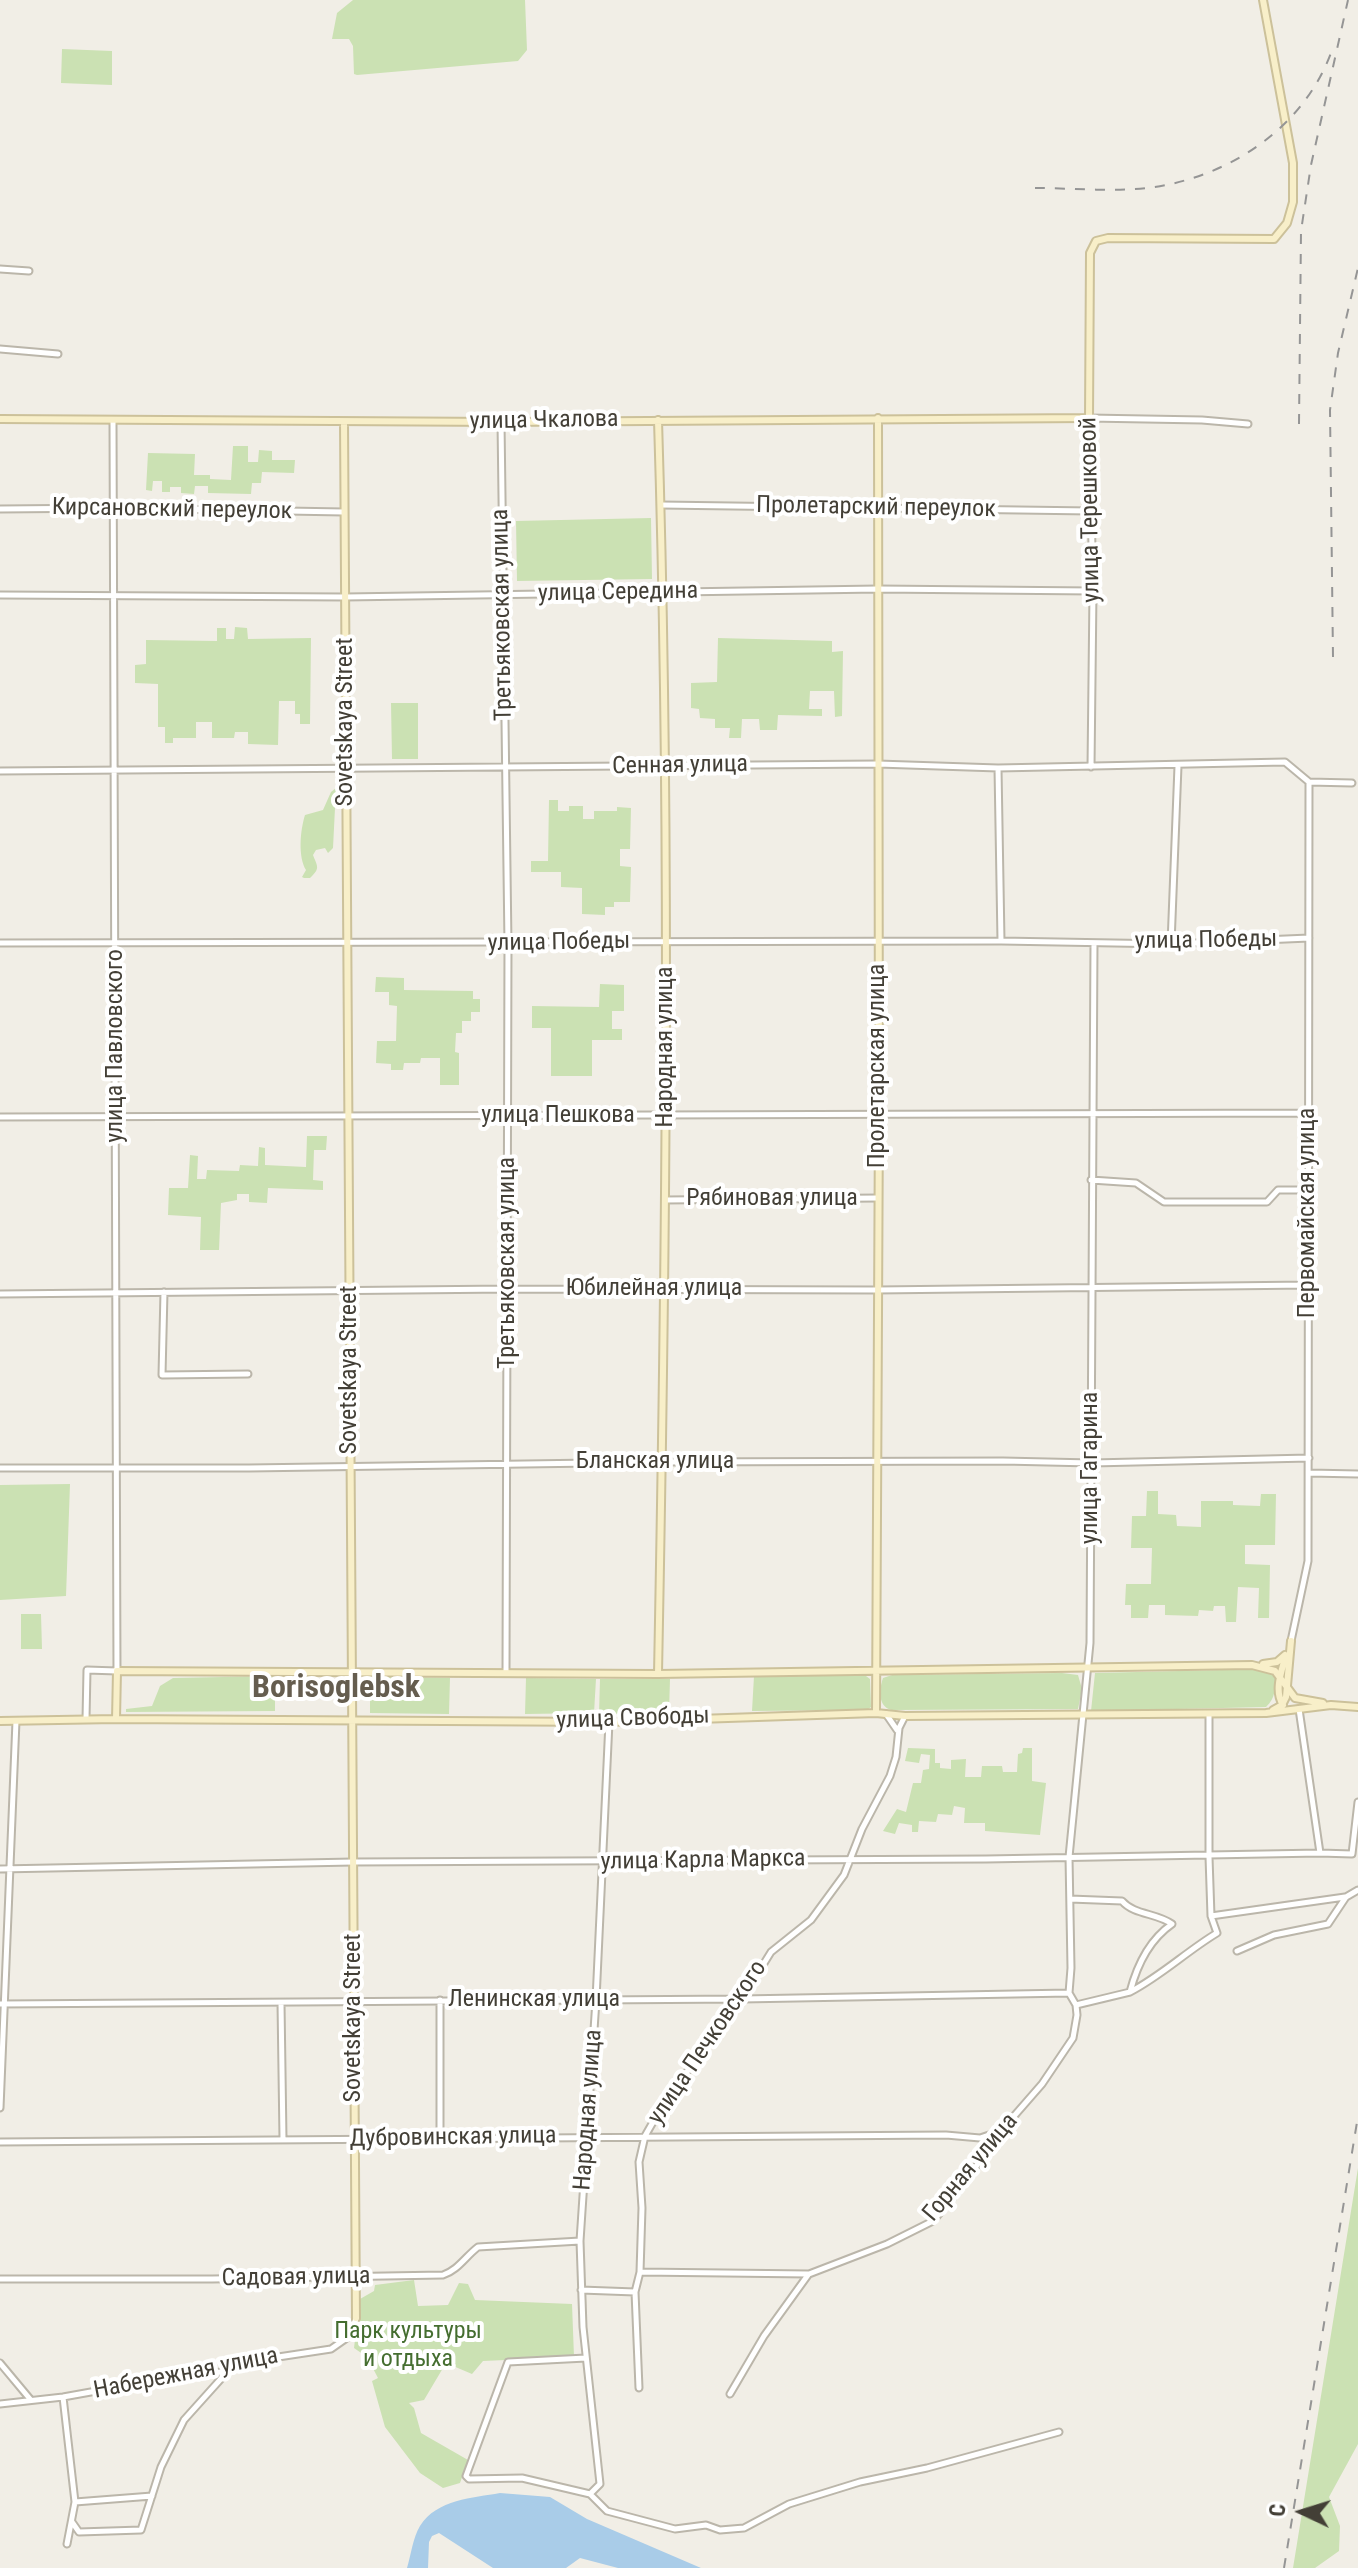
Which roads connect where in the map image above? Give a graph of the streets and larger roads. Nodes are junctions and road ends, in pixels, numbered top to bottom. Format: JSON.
{"nodes":[{"id":1,"x":1263,"y":0,"type":"edge"},
{"id":2,"x":0,"y":269,"type":"edge"},
{"id":3,"x":29,"y":271,"type":"dead end"},
{"id":4,"x":0,"y":349,"type":"edge"},
{"id":5,"x":58,"y":354,"type":"dead end"},
{"id":6,"x":878,"y":418,"type":"junction"},
{"id":7,"x":1089,"y":418,"type":"junction"},
{"id":8,"x":0,"y":419,"type":"edge"},
{"id":9,"x":658,"y":420,"type":"junction"},
{"id":10,"x":113,"y":421,"type":"junction"},
{"id":11,"x":344,"y":422,"type":"junction"},
{"id":12,"x":501,"y":422,"type":"junction"},
{"id":13,"x":1248,"y":424,"type":"dead end"},
{"id":14,"x":661,"y":505,"type":"junction"},
{"id":15,"x":879,"y":507,"type":"junction"},
{"id":16,"x":113,"y":508,"type":"junction"},
{"id":17,"x":0,"y":509,"type":"edge"},
{"id":18,"x":1091,"y":511,"type":"junction"},
{"id":19,"x":344,"y":512,"type":"junction"},
{"id":20,"x":878,"y":589,"type":"junction"},
{"id":21,"x":1093,"y":591,"type":"junction"},
{"id":22,"x":664,"y":592,"type":"junction"},
{"id":23,"x":114,"y":594,"type":"junction"},
{"id":24,"x":0,"y":595,"type":"edge"},
{"id":25,"x":504,"y":596,"type":"junction"},
{"id":26,"x":345,"y":597,"type":"junction"},
{"id":27,"x":878,"y":764,"type":"junction"},
{"id":28,"x":1178,"y":766,"type":"junction"},
{"id":29,"x":665,"y":767,"type":"junction"},
{"id":30,"x":1091,"y":767,"type":"junction"},
{"id":31,"x":505,"y":768,"type":"junction"},
{"id":32,"x":998,"y":768,"type":"junction"},
{"id":33,"x":346,"y":769,"type":"junction"},
{"id":34,"x":0,"y":771,"type":"edge"},
{"id":35,"x":114,"y":771,"type":"junction"},
{"id":36,"x":1309,"y":782,"type":"junction"},
{"id":37,"x":1352,"y":783,"type":"dead end"},
{"id":38,"x":1309,"y":938,"type":"junction"},
{"id":39,"x":666,"y":941,"type":"junction"},
{"id":40,"x":878,"y":941,"type":"junction"},
{"id":41,"x":1001,"y":941,"type":"junction"},
{"id":42,"x":0,"y":943,"type":"edge"},
{"id":43,"x":347,"y":943,"type":"junction"},
{"id":44,"x":1094,"y":943,"type":"junction"},
{"id":45,"x":116,"y":944,"type":"junction"},
{"id":46,"x":508,"y":944,"type":"junction"},
{"id":47,"x":1171,"y":944,"type":"junction"},
{"id":48,"x":879,"y":1113,"type":"junction"},
{"id":49,"x":1307,"y":1113,"type":"junction"},
{"id":50,"x":1092,"y":1114,"type":"junction"},
{"id":51,"x":508,"y":1115,"type":"junction"},
{"id":52,"x":666,"y":1115,"type":"junction"},
{"id":53,"x":0,"y":1117,"type":"edge"},
{"id":54,"x":117,"y":1117,"type":"junction"},
{"id":55,"x":348,"y":1118,"type":"junction"},
{"id":56,"x":1091,"y":1180,"type":"junction"},
{"id":57,"x":1307,"y":1190,"type":"junction"},
{"id":58,"x":878,"y":1198,"type":"junction"},
{"id":59,"x":665,"y":1200,"type":"junction"},
{"id":60,"x":1308,"y":1285,"type":"junction"},
{"id":61,"x":1091,"y":1288,"type":"junction"},
{"id":62,"x":508,"y":1289,"type":"junction"},
{"id":63,"x":663,"y":1289,"type":"junction"},
{"id":64,"x":877,"y":1290,"type":"junction"},
{"id":65,"x":349,"y":1291,"type":"junction"},
{"id":66,"x":118,"y":1292,"type":"junction"},
{"id":67,"x":164,"y":1292,"type":"junction"},
{"id":68,"x":0,"y":1294,"type":"edge"},
{"id":69,"x":248,"y":1374,"type":"dead end"},
{"id":70,"x":1309,"y":1458,"type":"junction"},
{"id":71,"x":662,"y":1462,"type":"junction"},
{"id":72,"x":507,"y":1463,"type":"junction"},
{"id":73,"x":878,"y":1463,"type":"junction"},
{"id":74,"x":1092,"y":1463,"type":"junction"},
{"id":75,"x":350,"y":1465,"type":"junction"},
{"id":76,"x":118,"y":1467,"type":"junction"},
{"id":77,"x":0,"y":1468,"type":"edge"},
{"id":78,"x":1309,"y":1473,"type":"junction"},
{"id":79,"x":1358,"y":1474,"type":"edge"},
{"id":80,"x":1291,"y":1641,"type":"junction"},
{"id":81,"x":1287,"y":1651,"type":"junction"},
{"id":82,"x":1252,"y":1665,"type":"junction"},
{"id":83,"x":1087,"y":1669,"type":"junction"},
{"id":84,"x":117,"y":1671,"type":"junction"},
{"id":85,"x":351,"y":1671,"type":"junction"},
{"id":86,"x":877,"y":1671,"type":"junction"},
{"id":87,"x":506,"y":1672,"type":"junction"},
{"id":88,"x":658,"y":1674,"type":"junction"},
{"id":89,"x":1280,"y":1678,"type":"junction"},
{"id":90,"x":1286,"y":1688,"type":"junction"},
{"id":91,"x":1282,"y":1705,"type":"junction"},
{"id":92,"x":1295,"y":1709,"type":"junction"},
{"id":93,"x":876,"y":1713,"type":"junction"},
{"id":94,"x":1266,"y":1713,"type":"junction"},
{"id":95,"x":886,"y":1714,"type":"junction"},
{"id":96,"x":1209,"y":1714,"type":"junction"},
{"id":97,"x":1081,"y":1715,"type":"junction"},
{"id":98,"x":905,"y":1716,"type":"junction"},
{"id":99,"x":86,"y":1719,"type":"junction"},
{"id":100,"x":116,"y":1719,"type":"junction"},
{"id":101,"x":0,"y":1721,"type":"edge"},
{"id":102,"x":16,"y":1721,"type":"junction"},
{"id":103,"x":352,"y":1721,"type":"junction"},
{"id":104,"x":609,"y":1722,"type":"junction"},
{"id":105,"x":898,"y":1739,"type":"junction"},
{"id":106,"x":1358,"y":1802,"type":"edge"},
{"id":107,"x":1320,"y":1853,"type":"junction"},
{"id":108,"x":1069,"y":1857,"type":"junction"},
{"id":109,"x":1209,"y":1857,"type":"junction"},
{"id":110,"x":849,"y":1859,"type":"junction"},
{"id":111,"x":353,"y":1862,"type":"junction"},
{"id":112,"x":602,"y":1862,"type":"junction"},
{"id":113,"x":0,"y":1869,"type":"edge"},
{"id":114,"x":11,"y":1869,"type":"junction"},
{"id":115,"x":1358,"y":1890,"type":"edge"},
{"id":116,"x":1346,"y":1897,"type":"junction"},
{"id":117,"x":1070,"y":1899,"type":"junction"},
{"id":118,"x":1211,"y":1916,"type":"junction"},
{"id":119,"x":1237,"y":1951,"type":"dead end"},
{"id":120,"x":1130,"y":1992,"type":"junction"},
{"id":121,"x":1069,"y":1993,"type":"junction"},
{"id":122,"x":742,"y":1999,"type":"junction"},
{"id":123,"x":353,"y":2000,"type":"junction"},
{"id":124,"x":440,"y":2000,"type":"junction"},
{"id":125,"x":596,"y":2000,"type":"junction"},
{"id":126,"x":281,"y":2003,"type":"junction"},
{"id":127,"x":2,"y":2004,"type":"edge"},
{"id":128,"x":1076,"y":2005,"type":"junction"},
{"id":129,"x":0,"y":2108,"type":"edge"},
{"id":130,"x":1001,"y":2131,"type":"junction"},
{"id":131,"x":588,"y":2136,"type":"junction"},
{"id":132,"x":645,"y":2136,"type":"junction"},
{"id":133,"x":440,"y":2138,"type":"junction"},
{"id":134,"x":283,"y":2139,"type":"junction"},
{"id":135,"x":354,"y":2139,"type":"junction"},
{"id":136,"x":0,"y":2142,"type":"edge"},
{"id":137,"x":580,"y":2241,"type":"junction"},
{"id":138,"x":640,"y":2272,"type":"junction"},
{"id":139,"x":809,"y":2274,"type":"junction"},
{"id":140,"x":355,"y":2277,"type":"junction"},
{"id":141,"x":0,"y":2279,"type":"edge"},
{"id":142,"x":581,"y":2290,"type":"junction"},
{"id":143,"x":635,"y":2292,"type":"junction"},
{"id":144,"x":356,"y":2318,"type":"joint"},
{"id":145,"x":586,"y":2358,"type":"junction"},
{"id":146,"x":0,"y":2363,"type":"edge"},
{"id":147,"x":228,"y":2371,"type":"junction"},
{"id":148,"x":639,"y":2388,"type":"dead end"},
{"id":149,"x":730,"y":2394,"type":"dead end"},
{"id":150,"x":63,"y":2397,"type":"junction"},
{"id":151,"x":31,"y":2399,"type":"junction"},
{"id":152,"x":0,"y":2404,"type":"edge"},
{"id":153,"x":1059,"y":2432,"type":"dead end"},
{"id":154,"x":590,"y":2494,"type":"junction"},
{"id":155,"x":152,"y":2496,"type":"junction"},
{"id":156,"x":75,"y":2502,"type":"junction"},
{"id":157,"x":72,"y":2522,"type":"junction"},
{"id":158,"x":67,"y":2544,"type":"dead end"}],
"edges":[{"from":1,"to":7,"type":"street","name":"улица Терешковой"},
{"from":2,"to":3,"type":"street"},
{"from":4,"to":5,"type":"street"},
{"from":6,"to":7,"type":"street","name":"улица Чкалова"},
{"from":6,"to":9,"type":"street","name":"улица Чкалова"},
{"from":6,"to":15,"type":"street","name":"Пролетарская улица"},
{"from":7,"to":13,"type":"street"},
{"from":7,"to":18,"type":"street","name":"улица Терешковой"},
{"from":8,"to":10,"type":"street","name":"улица Чкалова"},
{"from":9,"to":12,"type":"street","name":"улица Чкалова"},
{"from":9,"to":14,"type":"street","name":"Народная улица"},
{"from":10,"to":11,"type":"street","name":"улица Чкалова"},
{"from":10,"to":16,"type":"street","name":"улица Павловского"},
{"from":11,"to":12,"type":"street","name":"улица Чкалова"},
{"from":11,"to":19,"type":"street","name":"Sovetskaya Street"},
{"from":12,"to":25,"type":"street","name":"Третьяковская улица"},
{"from":14,"to":15,"type":"street","name":"Пролетарский переулок"},
{"from":14,"to":22,"type":"street","name":"Народная улица"},
{"from":15,"to":18,"type":"street","name":"Пролетарский переулок"},
{"from":15,"to":20,"type":"street","name":"Пролетарская улица"},
{"from":16,"to":17,"type":"street","name":"Кирсановский переулок"},
{"from":16,"to":19,"type":"street","name":"Кирсановский переулок"},
{"from":16,"to":23,"type":"street","name":"улица Павловского"},
{"from":18,"to":21,"type":"street","name":"улица Терешковой"},
{"from":19,"to":26,"type":"street","name":"Sovetskaya Street"},
{"from":20,"to":21,"type":"street","name":"улица Середина"},
{"from":20,"to":22,"type":"street","name":"улица Середина"},
{"from":20,"to":27,"type":"street","name":"Пролетарская улица"},
{"from":21,"to":30,"type":"street","name":"улица Терешковой"},
{"from":22,"to":25,"type":"street","name":"улица Середина"},
{"from":22,"to":29,"type":"street","name":"Народная улица"},
{"from":23,"to":24,"type":"street","name":"улица Середина"},
{"from":23,"to":26,"type":"street","name":"улица Середина"},
{"from":23,"to":35,"type":"street","name":"улица Павловского"},
{"from":25,"to":26,"type":"street","name":"улица Середина"},
{"from":25,"to":31,"type":"street","name":"Третьяковская улица"},
{"from":26,"to":33,"type":"street","name":"Sovetskaya Street"},
{"from":27,"to":29,"type":"street","name":"Сенная улица"},
{"from":27,"to":32,"type":"street","name":"Сенная улица"},
{"from":27,"to":40,"type":"street","name":"Пролетарская улица"},
{"from":28,"to":30,"type":"street","name":"Сенная улица"},
{"from":28,"to":36,"type":"street","name":"Сенная улица"},
{"from":28,"to":47,"type":"street"},
{"from":29,"to":31,"type":"street","name":"Сенная улица"},
{"from":29,"to":39,"type":"street","name":"Народная улица"},
{"from":30,"to":32,"type":"street","name":"Сенная улица"},
{"from":31,"to":33,"type":"street","name":"Сенная улица"},
{"from":31,"to":46,"type":"street","name":"Третьяковская улица"},
{"from":32,"to":41,"type":"street"},
{"from":33,"to":35,"type":"street","name":"Сенная улица"},
{"from":33,"to":43,"type":"street","name":"Sovetskaya Street"},
{"from":34,"to":35,"type":"street","name":"Сенная улица"},
{"from":35,"to":45,"type":"street","name":"улица Павловского"},
{"from":36,"to":37,"type":"street","name":"Сенная улица"},
{"from":36,"to":38,"type":"street","name":"Первомайская улица"},
{"from":38,"to":47,"type":"street","name":"улица Победы"},
{"from":38,"to":49,"type":"street","name":"Первомайская улица"},
{"from":39,"to":40,"type":"street","name":"улица Победы"},
{"from":39,"to":46,"type":"street","name":"улица Победы"},
{"from":39,"to":52,"type":"street","name":"Народная улица"},
{"from":40,"to":41,"type":"street","name":"улица Победы"},
{"from":40,"to":48,"type":"street","name":"Пролетарская улица"},
{"from":41,"to":44,"type":"street","name":"улица Победы"},
{"from":42,"to":45,"type":"street","name":"улица Победы"},
{"from":43,"to":45,"type":"street","name":"улица Победы"},
{"from":43,"to":46,"type":"street","name":"улица Победы"},
{"from":43,"to":55,"type":"street","name":"Sovetskaya Street"},
{"from":44,"to":47,"type":"street","name":"улица Победы"},
{"from":44,"to":50,"type":"street","name":"улица Гагарина"},
{"from":45,"to":54,"type":"street","name":"улица Павловского"},
{"from":46,"to":51,"type":"street","name":"Третьяковская улица"},
{"from":48,"to":50,"type":"street","name":"улица Пешкова"},
{"from":48,"to":52,"type":"street","name":"улица Пешкова"},
{"from":48,"to":58,"type":"street","name":"Пролетарская улица"},
{"from":49,"to":50,"type":"street","name":"улица Пешкова"},
{"from":49,"to":57,"type":"street","name":"Первомайская улица"},
{"from":50,"to":56,"type":"street","name":"улица Гагарина"},
{"from":51,"to":52,"type":"street","name":"улица Пешкова"},
{"from":51,"to":55,"type":"street","name":"улица Пешкова"},
{"from":51,"to":62,"type":"street","name":"Третьяковская улица"},
{"from":52,"to":59,"type":"street","name":"Народная улица"},
{"from":53,"to":54,"type":"street","name":"улица Пешкова"},
{"from":54,"to":55,"type":"street","name":"улица Пешкова"},
{"from":54,"to":66,"type":"street","name":"улица Павловского"},
{"from":55,"to":65,"type":"street","name":"Sovetskaya Street"},
{"from":56,"to":57,"type":"street"},
{"from":56,"to":61,"type":"street","name":"улица Гагарина"},
{"from":57,"to":60,"type":"street","name":"Первомайская улица"},
{"from":58,"to":59,"type":"street","name":"Рябиновая улица"},
{"from":58,"to":64,"type":"street","name":"Пролетарская улица"},
{"from":59,"to":63,"type":"street","name":"Народная улица"},
{"from":60,"to":61,"type":"street","name":"Юбилейная улица"},
{"from":60,"to":70,"type":"street","name":"Первомайская улица"},
{"from":61,"to":64,"type":"street","name":"Юбилейная улица"},
{"from":61,"to":74,"type":"street","name":"улица Гагарина"},
{"from":62,"to":63,"type":"street","name":"Юбилейная улица"},
{"from":62,"to":65,"type":"street","name":"Юбилейная улица"},
{"from":62,"to":72,"type":"street","name":"Третьяковская улица"},
{"from":63,"to":64,"type":"street","name":"Юбилейная улица"},
{"from":63,"to":71,"type":"street","name":"Народная улица"},
{"from":64,"to":73,"type":"street","name":"Пролетарская улица"},
{"from":65,"to":67,"type":"street","name":"Юбилейная улица"},
{"from":65,"to":75,"type":"street","name":"Sovetskaya Street"},
{"from":66,"to":67,"type":"street","name":"Юбилейная улица"},
{"from":66,"to":68,"type":"street","name":"Юбилейная улица"},
{"from":66,"to":76,"type":"street","name":"улица Павловского"},
{"from":67,"to":69,"type":"street"},
{"from":70,"to":74,"type":"street","name":"Бланская улица"},
{"from":70,"to":78,"type":"street","name":"Первомайская улица"},
{"from":71,"to":72,"type":"street","name":"Бланская улица"},
{"from":71,"to":73,"type":"street","name":"Бланская улица"},
{"from":71,"to":88,"type":"street","name":"Народная улица"},
{"from":72,"to":75,"type":"street","name":"Бланская улица"},
{"from":72,"to":87,"type":"street","name":"Третьяковская улица"},
{"from":73,"to":74,"type":"street","name":"Бланская улица"},
{"from":73,"to":86,"type":"street","name":"Пролетарская улица"},
{"from":74,"to":83,"type":"street","name":"улица Гагарина"},
{"from":75,"to":76,"type":"street","name":"Бланская улица"},
{"from":75,"to":85,"type":"street","name":"Sovetskaya Street"},
{"from":76,"to":77,"type":"street","name":"Бланская улица"},
{"from":76,"to":84,"type":"street","name":"улица Павловского"},
{"from":78,"to":79,"type":"street"},
{"from":78,"to":80,"type":"street","name":"Первомайская улица"},
{"from":80,"to":81,"type":"street"},
{"from":80,"to":90,"type":"street"},
{"from":81,"to":82,"type":"street"},
{"from":81,"to":89,"type":"street"},
{"from":82,"to":83,"type":"street","name":"улица Свободы"},
{"from":82,"to":89,"type":"street","name":"улица Свободы"},
{"from":83,"to":86,"type":"street","name":"улица Свободы"},
{"from":83,"to":97,"type":"street","name":"улица Гагарина"},
{"from":84,"to":85,"type":"street","name":"улица Свободы"},
{"from":84,"to":99,"type":"street"},
{"from":84,"to":100,"type":"street"},
{"from":85,"to":87,"type":"street","name":"улица Свободы"},
{"from":85,"to":103,"type":"street","name":"Sovetskaya Street"},
{"from":86,"to":88,"type":"street","name":"улица Свободы"},
{"from":86,"to":93,"type":"street","name":"Пролетарская улица"},
{"from":87,"to":88,"type":"street","name":"улица Свободы"},
{"from":89,"to":90,"type":"street"},
{"from":89,"to":91,"type":"street"},
{"from":90,"to":91,"type":"street"},
{"from":90,"to":92,"type":"street","name":"улица Свободы"},
{"from":91,"to":92,"type":"street"},
{"from":91,"to":94,"type":"street","name":"улица Свободы"},
{"from":92,"to":94,"type":"street","name":"улица Свободы"},
{"from":92,"to":107,"type":"street"},
{"from":93,"to":95,"type":"street","name":"улица Свободы"},
{"from":93,"to":104,"type":"street","name":"улица Свободы"},
{"from":94,"to":96,"type":"street","name":"улица Свободы"},
{"from":95,"to":98,"type":"street","name":"улица Свободы"},
{"from":95,"to":105,"type":"street"},
{"from":96,"to":97,"type":"street","name":"улица Свободы"},
{"from":96,"to":109,"type":"street"},
{"from":97,"to":98,"type":"street","name":"улица Свободы"},
{"from":97,"to":108,"type":"street","name":"улица Гагарина"},
{"from":98,"to":105,"type":"street","name":"улица Печковского"},
{"from":99,"to":100,"type":"street","name":"улица Свободы"},
{"from":99,"to":102,"type":"street","name":"улица Свободы"},
{"from":100,"to":103,"type":"street","name":"улица Свободы"},
{"from":101,"to":102,"type":"street","name":"улица Свободы"},
{"from":102,"to":114,"type":"street"},
{"from":103,"to":104,"type":"street","name":"улица Свободы"},
{"from":103,"to":111,"type":"street","name":"Sovetskaya Street"},
{"from":104,"to":112,"type":"street","name":"Народная улица"},
{"from":105,"to":110,"type":"street","name":"улица Печковского"},
{"from":106,"to":107,"type":"street","name":"улица Карла Маркса"},
{"from":107,"to":109,"type":"street","name":"улица Карла Маркса"},
{"from":108,"to":109,"type":"street","name":"улица Карла Маркса"},
{"from":108,"to":110,"type":"street","name":"улица Карла Маркса"},
{"from":108,"to":117,"type":"street","name":"улица Гагарина"},
{"from":109,"to":118,"type":"street"},
{"from":110,"to":112,"type":"street","name":"улица Карла Маркса"},
{"from":110,"to":122,"type":"street","name":"улица Печковского"},
{"from":111,"to":112,"type":"street","name":"улица Карла Маркса"},
{"from":111,"to":114,"type":"street","name":"улица Карла Маркса"},
{"from":111,"to":123,"type":"street","name":"Sovetskaya Street"},
{"from":112,"to":125,"type":"street","name":"Народная улица"},
{"from":113,"to":114,"type":"street","name":"улица Карла Маркса"},
{"from":114,"to":127,"type":"street"},
{"from":115,"to":116,"type":"street"},
{"from":116,"to":118,"type":"street"},
{"from":116,"to":119,"type":"street"},
{"from":117,"to":120,"type":"street"},
{"from":117,"to":121,"type":"street","name":"улица Гагарина"},
{"from":118,"to":120,"type":"street"},
{"from":120,"to":128,"type":"street"},
{"from":121,"to":122,"type":"street","name":"Ленинская улица"},
{"from":121,"to":128,"type":"street"},
{"from":122,"to":125,"type":"street","name":"Ленинская улица"},
{"from":122,"to":132,"type":"street","name":"улица Печковского"},
{"from":123,"to":124,"type":"street","name":"Ленинская улица"},
{"from":123,"to":126,"type":"street","name":"Ленинская улица"},
{"from":123,"to":135,"type":"street","name":"Sovetskaya Street"},
{"from":124,"to":125,"type":"street","name":"Ленинская улица"},
{"from":124,"to":133,"type":"street"},
{"from":125,"to":131,"type":"street","name":"Народная улица"},
{"from":126,"to":127,"type":"street","name":"Ленинская улица"},
{"from":126,"to":134,"type":"street"},
{"from":127,"to":129,"type":"street"},
{"from":128,"to":130,"type":"street","name":"Горная улица"},
{"from":130,"to":132,"type":"street","name":"Дубровинская улица"},
{"from":130,"to":139,"type":"street","name":"Горная улица"},
{"from":131,"to":132,"type":"street","name":"Дубровинская улица"},
{"from":131,"to":133,"type":"street","name":"Дубровинская улица"},
{"from":131,"to":137,"type":"street","name":"Народная улица"},
{"from":132,"to":138,"type":"street","name":"улица Печковского"},
{"from":133,"to":135,"type":"street","name":"Дубровинская улица"},
{"from":134,"to":135,"type":"street","name":"Дубровинская улица"},
{"from":134,"to":136,"type":"street","name":"Дубровинская улица"},
{"from":135,"to":140,"type":"street","name":"Sovetskaya Street"},
{"from":137,"to":140,"type":"street","name":"Садовая улица"},
{"from":137,"to":142,"type":"street","name":"Народная улица"},
{"from":138,"to":139,"type":"street"},
{"from":138,"to":143,"type":"street","name":"улица Печковского"},
{"from":139,"to":149,"type":"street"},
{"from":140,"to":141,"type":"street","name":"Садовая улица"},
{"from":140,"to":144,"type":"street","name":"Sovetskaya Street"},
{"from":142,"to":143,"type":"street"},
{"from":142,"to":145,"type":"street","name":"Народная улица"},
{"from":143,"to":148,"type":"street","name":"улица Печковского"},
{"from":144,"to":147,"type":"street","name":"Набережная улица"},
{"from":145,"to":154,"type":"street","name":"Народная улица"},
{"from":145,"to":154,"type":"street"},
{"from":146,"to":151,"type":"street"},
{"from":147,"to":150,"type":"street","name":"Набережная улица"},
{"from":147,"to":155,"type":"street"},
{"from":150,"to":151,"type":"street","name":"Набережная улица"},
{"from":150,"to":156,"type":"street"},
{"from":151,"to":152,"type":"street","name":"Набережная улица"},
{"from":153,"to":154,"type":"street"},
{"from":155,"to":156,"type":"street"},
{"from":155,"to":157,"type":"street"},
{"from":156,"to":157,"type":"street"},
{"from":157,"to":158,"type":"street"}]}
